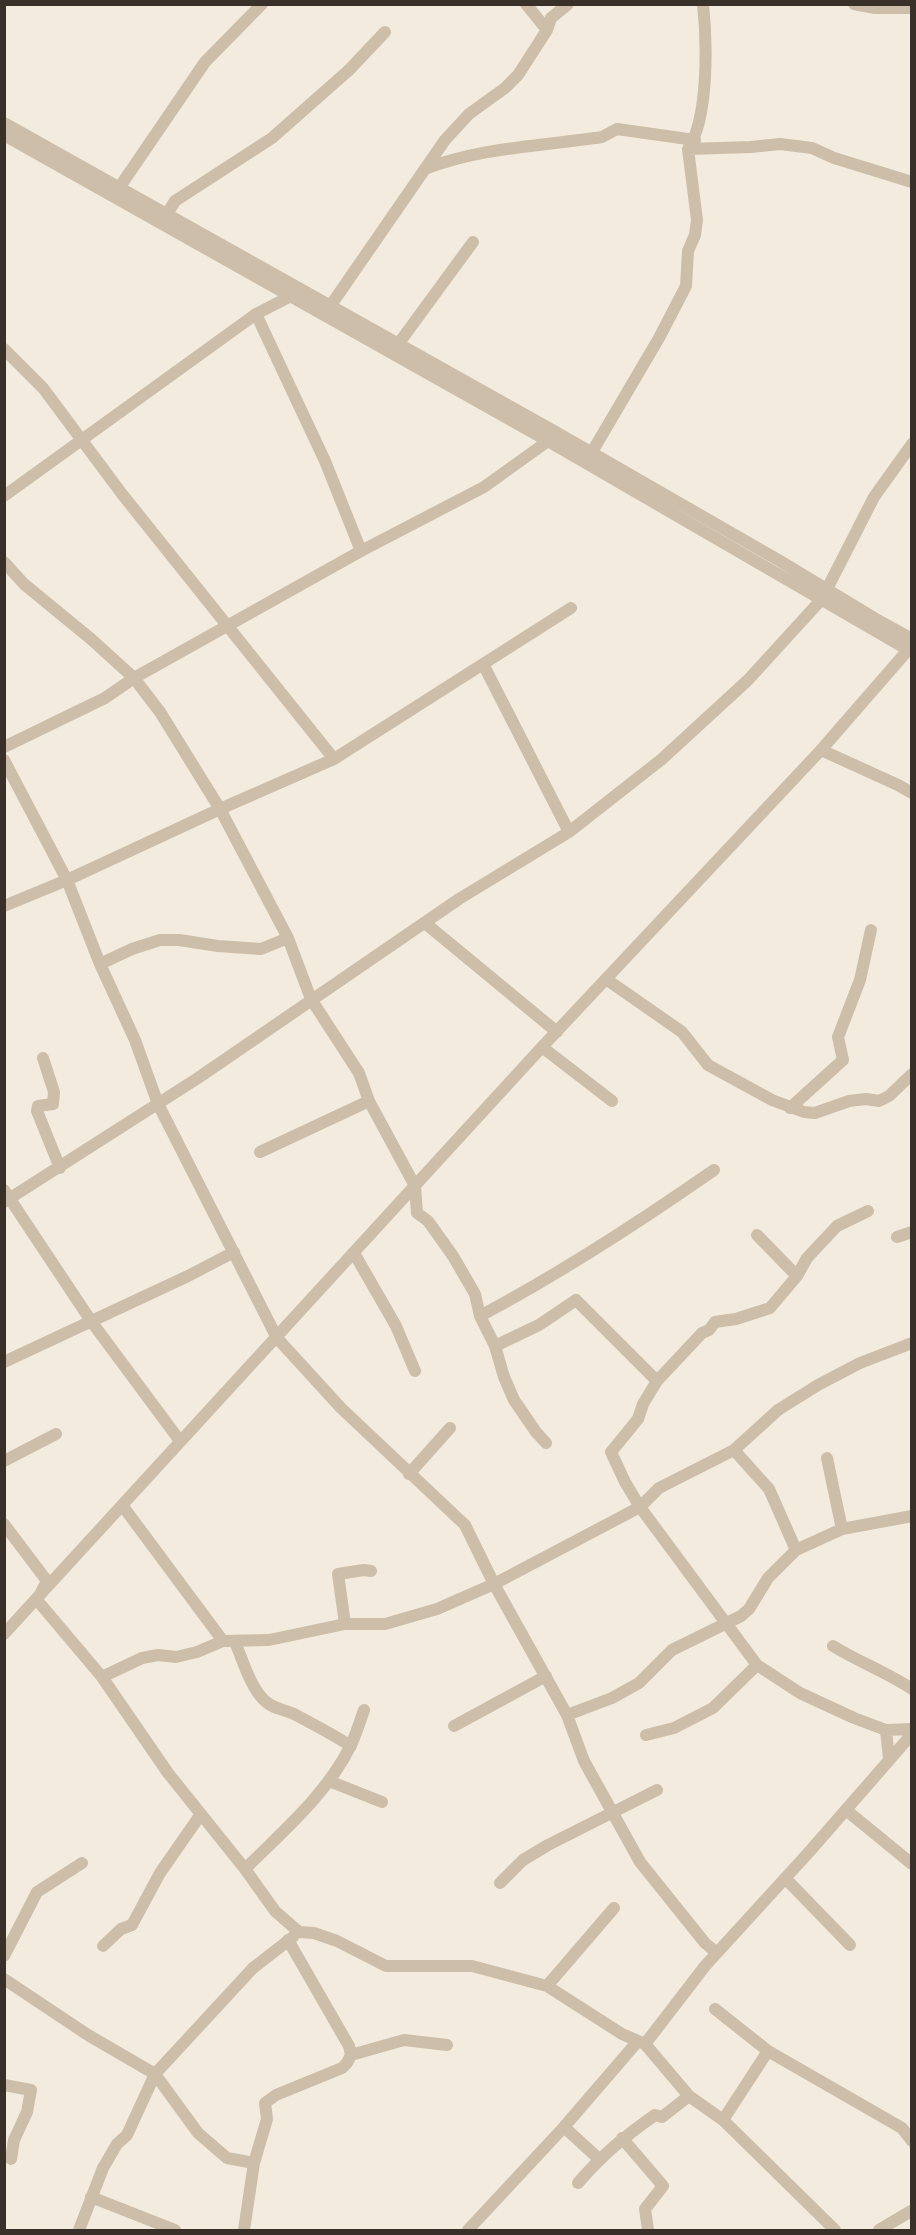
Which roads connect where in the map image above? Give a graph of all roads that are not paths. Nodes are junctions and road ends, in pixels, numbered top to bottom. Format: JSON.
{"nodes":[{"id":1,"x":262,"y":4,"type":"edge"},
{"id":2,"x":526,"y":4,"type":"edge"},
{"id":3,"x":568,"y":4,"type":"edge"},
{"id":4,"x":703,"y":4,"type":"edge"},
{"id":5,"x":854,"y":4,"type":"edge"},
{"id":6,"x":912,"y":8,"type":"edge"},
{"id":7,"x":547,"y":30,"type":"junction"},
{"id":8,"x":385,"y":32,"type":"dead end"},
{"id":9,"x":4,"y":123,"type":"edge"},
{"id":10,"x":4,"y":135,"type":"edge"},
{"id":11,"x":692,"y":144,"type":"junction"},
{"id":12,"x":425,"y":169,"type":"junction"},
{"id":13,"x":912,"y":182,"type":"edge"},
{"id":14,"x":119,"y":188,"type":"junction"},
{"id":15,"x":167,"y":214,"type":"junction"},
{"id":16,"x":473,"y":242,"type":"dead end"},
{"id":17,"x":269,"y":284,"type":"junction"},
{"id":18,"x":291,"y":296,"type":"junction"},
{"id":19,"x":331,"y":304,"type":"junction"},
{"id":20,"x":268,"y":306,"type":"junction"},
{"id":21,"x":256,"y":314,"type":"junction"},
{"id":22,"x":399,"y":343,"type":"junction"},
{"id":23,"x":4,"y":349,"type":"edge"},
{"id":24,"x":82,"y":441,"type":"junction"},
{"id":25,"x":548,"y":441,"type":"junction"},
{"id":26,"x":912,"y":444,"type":"edge"},
{"id":27,"x":592,"y":452,"type":"junction"},
{"id":28,"x":4,"y":496,"type":"edge"},
{"id":29,"x":361,"y":551,"type":"junction"},
{"id":30,"x":4,"y":562,"type":"edge"},
{"id":31,"x":777,"y":566,"type":"junction"},
{"id":32,"x":824,"y":595,"type":"junction"},
{"id":33,"x":571,"y":608,"type":"dead end"},
{"id":34,"x":229,"y":626,"type":"junction"},
{"id":35,"x":910,"y":647,"type":"edge"},
{"id":36,"x":483,"y":664,"type":"junction"},
{"id":37,"x":134,"y":678,"type":"junction"},
{"id":38,"x":4,"y":747,"type":"edge"},
{"id":39,"x":820,"y":750,"type":"junction"},
{"id":40,"x":334,"y":759,"type":"junction"},
{"id":41,"x":4,"y":760,"type":"edge"},
{"id":42,"x":912,"y":793,"type":"edge"},
{"id":43,"x":219,"y":809,"type":"junction"},
{"id":44,"x":569,"y":832,"type":"junction"},
{"id":45,"x":67,"y":880,"type":"junction"},
{"id":46,"x":4,"y":906,"type":"edge"},
{"id":47,"x":425,"y":923,"type":"junction"},
{"id":48,"x":871,"y":930,"type":"dead end"},
{"id":49,"x":288,"y":938,"type":"junction"},
{"id":50,"x":100,"y":964,"type":"junction"},
{"id":51,"x":606,"y":979,"type":"junction"},
{"id":52,"x":311,"y":999,"type":"junction"},
{"id":53,"x":557,"y":1032,"type":"junction"},
{"id":54,"x":542,"y":1047,"type":"junction"},
{"id":55,"x":43,"y":1058,"type":"dead end"},
{"id":56,"x":912,"y":1074,"type":"edge"},
{"id":57,"x":369,"y":1101,"type":"junction"},
{"id":58,"x":612,"y":1101,"type":"dead end"},
{"id":59,"x":158,"y":1104,"type":"junction"},
{"id":60,"x":790,"y":1108,"type":"junction"},
{"id":61,"x":260,"y":1152,"type":"dead end"},
{"id":62,"x":60,"y":1168,"type":"junction"},
{"id":63,"x":714,"y":1170,"type":"dead end"},
{"id":64,"x":415,"y":1186,"type":"junction"},
{"id":65,"x":6,"y":1197,"type":"edge"},
{"id":66,"x":868,"y":1211,"type":"dead end"},
{"id":67,"x":912,"y":1232,"type":"edge"},
{"id":68,"x":756,"y":1235,"type":"dead end"},
{"id":69,"x":897,"y":1237,"type":"dead end"},
{"id":70,"x":234,"y":1252,"type":"junction"},
{"id":71,"x":354,"y":1253,"type":"junction"},
{"id":72,"x":797,"y":1276,"type":"junction"},
{"id":73,"x":480,"y":1316,"type":"junction"},
{"id":74,"x":91,"y":1321,"type":"junction"},
{"id":75,"x":277,"y":1338,"type":"junction"},
{"id":76,"x":912,"y":1343,"type":"edge"},
{"id":77,"x":495,"y":1346,"type":"junction"},
{"id":78,"x":4,"y":1362,"type":"edge"},
{"id":79,"x":416,"y":1371,"type":"dead end"},
{"id":80,"x":657,"y":1381,"type":"junction"},
{"id":81,"x":450,"y":1428,"type":"dead end"},
{"id":82,"x":56,"y":1434,"type":"dead end"},
{"id":83,"x":180,"y":1441,"type":"junction"},
{"id":84,"x":546,"y":1443,"type":"dead end"},
{"id":85,"x":734,"y":1450,"type":"junction"},
{"id":86,"x":827,"y":1458,"type":"dead end"},
{"id":87,"x":4,"y":1461,"type":"edge"},
{"id":88,"x":409,"y":1474,"type":"junction"},
{"id":89,"x":122,"y":1505,"type":"junction"},
{"id":90,"x":640,"y":1507,"type":"junction"},
{"id":91,"x":912,"y":1516,"type":"edge"},
{"id":92,"x":4,"y":1524,"type":"edge"},
{"id":93,"x":842,"y":1529,"type":"junction"},
{"id":94,"x":796,"y":1550,"type":"junction"},
{"id":95,"x":371,"y":1571,"type":"dead end"},
{"id":96,"x":494,"y":1584,"type":"junction"},
{"id":97,"x":37,"y":1600,"type":"junction"},
{"id":98,"x":725,"y":1623,"type":"junction"},
{"id":99,"x":345,"y":1624,"type":"junction"},
{"id":100,"x":4,"y":1634,"type":"edge"},
{"id":101,"x":229,"y":1642,"type":"junction"},
{"id":102,"x":833,"y":1646,"type":"dead end"},
{"id":103,"x":757,"y":1665,"type":"junction"},
{"id":104,"x":546,"y":1676,"type":"junction"},
{"id":105,"x":102,"y":1677,"type":"junction"},
{"id":106,"x":912,"y":1689,"type":"edge"},
{"id":107,"x":364,"y":1710,"type":"dead end"},
{"id":108,"x":567,"y":1715,"type":"junction"},
{"id":109,"x":454,"y":1726,"type":"dead end"},
{"id":110,"x":912,"y":1729,"type":"edge"},
{"id":111,"x":886,"y":1730,"type":"junction"},
{"id":112,"x":912,"y":1734,"type":"edge"},
{"id":113,"x":646,"y":1735,"type":"dead end"},
{"id":114,"x":351,"y":1746,"type":"junction"},
{"id":115,"x":889,"y":1759,"type":"junction"},
{"id":116,"x":329,"y":1781,"type":"junction"},
{"id":117,"x":657,"y":1790,"type":"dead end"},
{"id":118,"x":382,"y":1802,"type":"dead end"},
{"id":119,"x":846,"y":1810,"type":"junction"},
{"id":120,"x":201,"y":1814,"type":"junction"},
{"id":121,"x":612,"y":1814,"type":"junction"},
{"id":122,"x":82,"y":1863,"type":"dead end"},
{"id":123,"x":912,"y":1864,"type":"edge"},
{"id":124,"x":245,"y":1869,"type":"junction"},
{"id":125,"x":785,"y":1878,"type":"junction"},
{"id":126,"x":500,"y":1883,"type":"dead end"},
{"id":127,"x":614,"y":1908,"type":"dead end"},
{"id":128,"x":299,"y":1932,"type":"junction"},
{"id":129,"x":288,"y":1940,"type":"junction"},
{"id":130,"x":705,"y":1943,"type":"junction"},
{"id":131,"x":850,"y":1945,"type":"dead end"},
{"id":132,"x":103,"y":1946,"type":"dead end"},
{"id":133,"x":717,"y":1953,"type":"junction"},
{"id":134,"x":4,"y":1956,"type":"edge"},
{"id":135,"x":705,"y":1966,"type":"junction"},
{"id":136,"x":4,"y":1979,"type":"edge"},
{"id":137,"x":547,"y":1986,"type":"junction"},
{"id":138,"x":715,"y":2009,"type":"dead end"},
{"id":139,"x":641,"y":2043,"type":"junction"},
{"id":140,"x":447,"y":2045,"type":"dead end"},
{"id":141,"x":768,"y":2051,"type":"junction"},
{"id":142,"x":351,"y":2055,"type":"junction"},
{"id":143,"x":155,"y":2074,"type":"junction"},
{"id":144,"x":4,"y":2085,"type":"edge"},
{"id":145,"x":689,"y":2096,"type":"junction"},
{"id":146,"x":723,"y":2120,"type":"junction"},
{"id":147,"x":564,"y":2127,"type":"junction"},
{"id":148,"x":622,"y":2138,"type":"junction"},
{"id":149,"x":912,"y":2141,"type":"edge"},
{"id":150,"x":599,"y":2158,"type":"junction"},
{"id":151,"x":11,"y":2159,"type":"dead end"},
{"id":152,"x":254,"y":2163,"type":"junction"},
{"id":153,"x":578,"y":2183,"type":"dead end"},
{"id":154,"x":91,"y":2197,"type":"junction"},
{"id":155,"x":910,"y":2211,"type":"edge"},
{"id":156,"x":79,"y":2230,"type":"edge"},
{"id":157,"x":175,"y":2230,"type":"edge"},
{"id":158,"x":244,"y":2230,"type":"edge"},
{"id":159,"x":468,"y":2230,"type":"edge"},
{"id":160,"x":648,"y":2230,"type":"edge"},
{"id":161,"x":835,"y":2230,"type":"edge"},
{"id":162,"x":879,"y":2230,"type":"edge"}],
"edges":[{"from":1,"to":14,"type":"street"},
{"from":2,"to":7,"type":"street"},
{"from":3,"to":7,"type":"street"},
{"from":4,"to":11,"type":"street"},
{"from":5,"to":6,"type":"street"},
{"from":7,"to":12,"type":"street"},
{"from":8,"to":15,"type":"street"},
{"from":9,"to":14,"type":"street"},
{"from":10,"to":17,"type":"street"},
{"from":11,"to":12,"type":"street"},
{"from":11,"to":13,"type":"street"},
{"from":11,"to":27,"type":"street"},
{"from":12,"to":19,"type":"street"},
{"from":14,"to":15,"type":"street"},
{"from":15,"to":19,"type":"street"},
{"from":16,"to":22,"type":"street"},
{"from":17,"to":18,"type":"street"},
{"from":17,"to":20,"type":"street"},
{"from":18,"to":20,"type":"street"},
{"from":18,"to":25,"type":"street"},
{"from":19,"to":22,"type":"street"},
{"from":20,"to":21,"type":"street"},
{"from":21,"to":24,"type":"street"},
{"from":21,"to":29,"type":"street"},
{"from":22,"to":27,"type":"street"},
{"from":23,"to":24,"type":"street"},
{"from":24,"to":28,"type":"street"},
{"from":24,"to":34,"type":"street"},
{"from":25,"to":29,"type":"street"},
{"from":25,"to":31,"type":"street"},
{"from":26,"to":32,"type":"street"},
{"from":27,"to":31,"type":"street"},
{"from":29,"to":34,"type":"street"},
{"from":30,"to":37,"type":"street"},
{"from":31,"to":32,"type":"street"},
{"from":32,"to":35,"type":"street"},
{"from":32,"to":44,"type":"street"},
{"from":33,"to":36,"type":"street"},
{"from":34,"to":37,"type":"street"},
{"from":34,"to":40,"type":"street"},
{"from":35,"to":39,"type":"street"},
{"from":36,"to":40,"type":"street"},
{"from":36,"to":44,"type":"street"},
{"from":37,"to":38,"type":"street"},
{"from":37,"to":43,"type":"street"},
{"from":39,"to":42,"type":"street"},
{"from":39,"to":51,"type":"street"},
{"from":40,"to":43,"type":"street"},
{"from":41,"to":45,"type":"street"},
{"from":43,"to":45,"type":"street"},
{"from":43,"to":49,"type":"street"},
{"from":44,"to":47,"type":"street"},
{"from":45,"to":46,"type":"street"},
{"from":45,"to":50,"type":"street"},
{"from":47,"to":52,"type":"street"},
{"from":47,"to":53,"type":"street"},
{"from":48,"to":60,"type":"street"},
{"from":49,"to":50,"type":"street"},
{"from":49,"to":52,"type":"street"},
{"from":50,"to":59,"type":"street"},
{"from":51,"to":53,"type":"street"},
{"from":51,"to":60,"type":"street"},
{"from":52,"to":57,"type":"street"},
{"from":52,"to":59,"type":"street"},
{"from":53,"to":54,"type":"street"},
{"from":54,"to":58,"type":"street"},
{"from":54,"to":64,"type":"street"},
{"from":55,"to":62,"type":"street"},
{"from":56,"to":60,"type":"street"},
{"from":57,"to":61,"type":"street"},
{"from":57,"to":64,"type":"street"},
{"from":59,"to":62,"type":"street"},
{"from":59,"to":70,"type":"street"},
{"from":62,"to":65,"type":"street"},
{"from":63,"to":73,"type":"street"},
{"from":64,"to":71,"type":"street"},
{"from":64,"to":73,"type":"street"},
{"from":65,"to":74,"type":"street"},
{"from":66,"to":72,"type":"street"},
{"from":67,"to":69,"type":"street"},
{"from":68,"to":72,"type":"street"},
{"from":70,"to":74,"type":"street"},
{"from":70,"to":75,"type":"street"},
{"from":71,"to":75,"type":"street"},
{"from":71,"to":79,"type":"street"},
{"from":72,"to":80,"type":"street"},
{"from":73,"to":77,"type":"street"},
{"from":74,"to":78,"type":"street"},
{"from":74,"to":83,"type":"street"},
{"from":75,"to":83,"type":"street"},
{"from":75,"to":88,"type":"street"},
{"from":76,"to":85,"type":"street"},
{"from":77,"to":80,"type":"street"},
{"from":77,"to":84,"type":"street"},
{"from":80,"to":90,"type":"street"},
{"from":81,"to":88,"type":"street"},
{"from":82,"to":87,"type":"street"},
{"from":83,"to":89,"type":"street"},
{"from":85,"to":90,"type":"street"},
{"from":85,"to":94,"type":"street"},
{"from":86,"to":93,"type":"street"},
{"from":88,"to":96,"type":"street"},
{"from":89,"to":97,"type":"street"},
{"from":89,"to":101,"type":"street"},
{"from":90,"to":96,"type":"street"},
{"from":90,"to":98,"type":"street"},
{"from":91,"to":93,"type":"street"},
{"from":92,"to":97,"type":"street"},
{"from":93,"to":94,"type":"street"},
{"from":94,"to":98,"type":"street"},
{"from":95,"to":99,"type":"street"},
{"from":96,"to":99,"type":"street"},
{"from":96,"to":104,"type":"street"},
{"from":97,"to":100,"type":"street"},
{"from":97,"to":105,"type":"street"},
{"from":98,"to":103,"type":"street"},
{"from":98,"to":108,"type":"street"},
{"from":99,"to":101,"type":"street"},
{"from":101,"to":105,"type":"street"},
{"from":101,"to":114,"type":"street"},
{"from":102,"to":106,"type":"street"},
{"from":103,"to":111,"type":"street"},
{"from":103,"to":113,"type":"street"},
{"from":104,"to":108,"type":"street"},
{"from":104,"to":109,"type":"street"},
{"from":105,"to":120,"type":"street"},
{"from":107,"to":114,"type":"street"},
{"from":108,"to":121,"type":"street"},
{"from":110,"to":111,"type":"street"},
{"from":111,"to":115,"type":"street"},
{"from":112,"to":115,"type":"street"},
{"from":114,"to":116,"type":"street"},
{"from":115,"to":119,"type":"street"},
{"from":116,"to":118,"type":"street"},
{"from":116,"to":124,"type":"street"},
{"from":117,"to":121,"type":"street"},
{"from":119,"to":123,"type":"street"},
{"from":119,"to":125,"type":"street"},
{"from":120,"to":124,"type":"street"},
{"from":120,"to":132,"type":"street"},
{"from":121,"to":126,"type":"street"},
{"from":121,"to":130,"type":"street"},
{"from":122,"to":134,"type":"street"},
{"from":124,"to":128,"type":"street"},
{"from":125,"to":131,"type":"street"},
{"from":125,"to":133,"type":"street"},
{"from":127,"to":137,"type":"street"},
{"from":128,"to":129,"type":"street"},
{"from":128,"to":137,"type":"street"},
{"from":129,"to":142,"type":"street"},
{"from":129,"to":143,"type":"street"},
{"from":130,"to":133,"type":"street"},
{"from":130,"to":135,"type":"street"},
{"from":133,"to":135,"type":"street"},
{"from":135,"to":139,"type":"street"},
{"from":136,"to":143,"type":"street"},
{"from":137,"to":139,"type":"street"},
{"from":138,"to":141,"type":"street"},
{"from":139,"to":145,"type":"street"},
{"from":139,"to":147,"type":"street"},
{"from":140,"to":142,"type":"street"},
{"from":141,"to":146,"type":"street"},
{"from":141,"to":149,"type":"street"},
{"from":142,"to":152,"type":"street"},
{"from":143,"to":152,"type":"street"},
{"from":143,"to":154,"type":"street"},
{"from":144,"to":151,"type":"street"},
{"from":145,"to":146,"type":"street"},
{"from":145,"to":148,"type":"street"},
{"from":146,"to":161,"type":"street"},
{"from":147,"to":150,"type":"street"},
{"from":147,"to":159,"type":"street"},
{"from":148,"to":150,"type":"street"},
{"from":148,"to":160,"type":"street"},
{"from":150,"to":153,"type":"street"},
{"from":152,"to":158,"type":"street"},
{"from":154,"to":156,"type":"street"},
{"from":154,"to":157,"type":"street"},
{"from":155,"to":162,"type":"street"}]}
